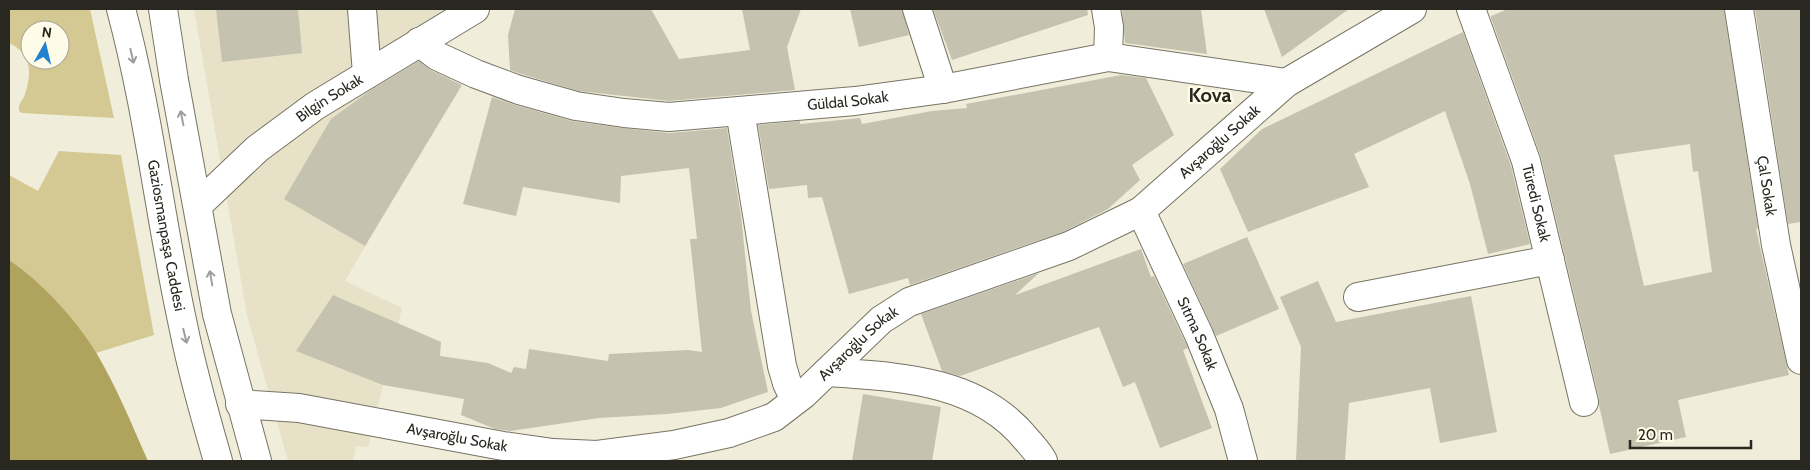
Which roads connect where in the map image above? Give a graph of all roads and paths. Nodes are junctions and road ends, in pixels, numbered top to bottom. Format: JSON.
{"nodes":[{"id":1,"x":121,"y":9,"type":"edge"},
{"id":2,"x":163,"y":9,"type":"edge"},
{"id":3,"x":362,"y":9,"type":"edge"},
{"id":4,"x":475,"y":9,"type":"edge"},
{"id":5,"x":917,"y":9,"type":"edge"},
{"id":6,"x":1106,"y":9,"type":"edge"},
{"id":7,"x":1412,"y":9,"type":"edge"},
{"id":8,"x":1470,"y":9,"type":"edge"},
{"id":9,"x":1740,"y":9,"type":"edge"},
{"id":10,"x":419,"y":42,"type":"junction"},
{"id":11,"x":1108,"y":57,"type":"junction"},
{"id":12,"x":367,"y":74,"type":"junction"},
{"id":13,"x":1286,"y":83,"type":"junction"},
{"id":14,"x":943,"y":89,"type":"junction"},
{"id":15,"x":740,"y":111,"type":"junction"},
{"id":16,"x":198,"y":205,"type":"junction"},
{"id":17,"x":1141,"y":211,"type":"junction"},
{"id":18,"x":1550,"y":260,"type":"junction"},
{"id":19,"x":1358,"y":296,"type":"dead end"},
{"id":20,"x":1801,"y":360,"type":"edge"},
{"id":21,"x":827,"y":372,"type":"junction"},
{"id":22,"x":795,"y":400,"type":"junction"},
{"id":23,"x":1584,"y":402,"type":"dead end"},
{"id":24,"x":240,"y":404,"type":"junction"},
{"id":25,"x":218,"y":461,"type":"edge"},
{"id":26,"x":257,"y":461,"type":"edge"},
{"id":27,"x":1043,"y":461,"type":"edge"},
{"id":28,"x":1243,"y":461,"type":"edge"}],
"edges":[{"from":1,"to":25,"type":"street","name":"Gaziosmanpaşa Caddesi","one_way":true},
{"from":16,"to":2,"type":"street","one_way":true},
{"from":3,"to":12,"type":"street"},
{"from":4,"to":10,"type":"street","name":"Bilgin Sokak"},
{"from":5,"to":14,"type":"street"},
{"from":6,"to":11,"type":"street"},
{"from":7,"to":13,"type":"street","name":"Avşaroğlu Sokak"},
{"from":8,"to":18,"type":"street","name":"Türedi Sokak"},
{"from":9,"to":20,"type":"street","name":"Çal Sokak"},
{"from":10,"to":12,"type":"street","name":"Bilgin Sokak"},
{"from":10,"to":15,"type":"street","name":"Güldal Sokak"},
{"from":11,"to":13,"type":"street","name":"Güldal Sokak"},
{"from":11,"to":14,"type":"street","name":"Güldal Sokak"},
{"from":12,"to":16,"type":"street","name":"Bilgin Sokak"},
{"from":13,"to":17,"type":"street","name":"Avşaroğlu Sokak"},
{"from":14,"to":15,"type":"street","name":"Güldal Sokak"},
{"from":15,"to":22,"type":"street"},
{"from":24,"to":16,"type":"street","one_way":true},
{"from":17,"to":21,"type":"street","name":"Avşaroğlu Sokak"},
{"from":17,"to":28,"type":"street","name":"Sıtma Sokak"},
{"from":18,"to":19,"type":"street"},
{"from":18,"to":23,"type":"street","name":"Türedi Sokak"},
{"from":21,"to":22,"type":"street","name":"Avşaroğlu Sokak"},
{"from":21,"to":27,"type":"street"},
{"from":22,"to":24,"type":"street","name":"Avşaroğlu Sokak"},
{"from":24,"to":26,"type":"street"}]}
